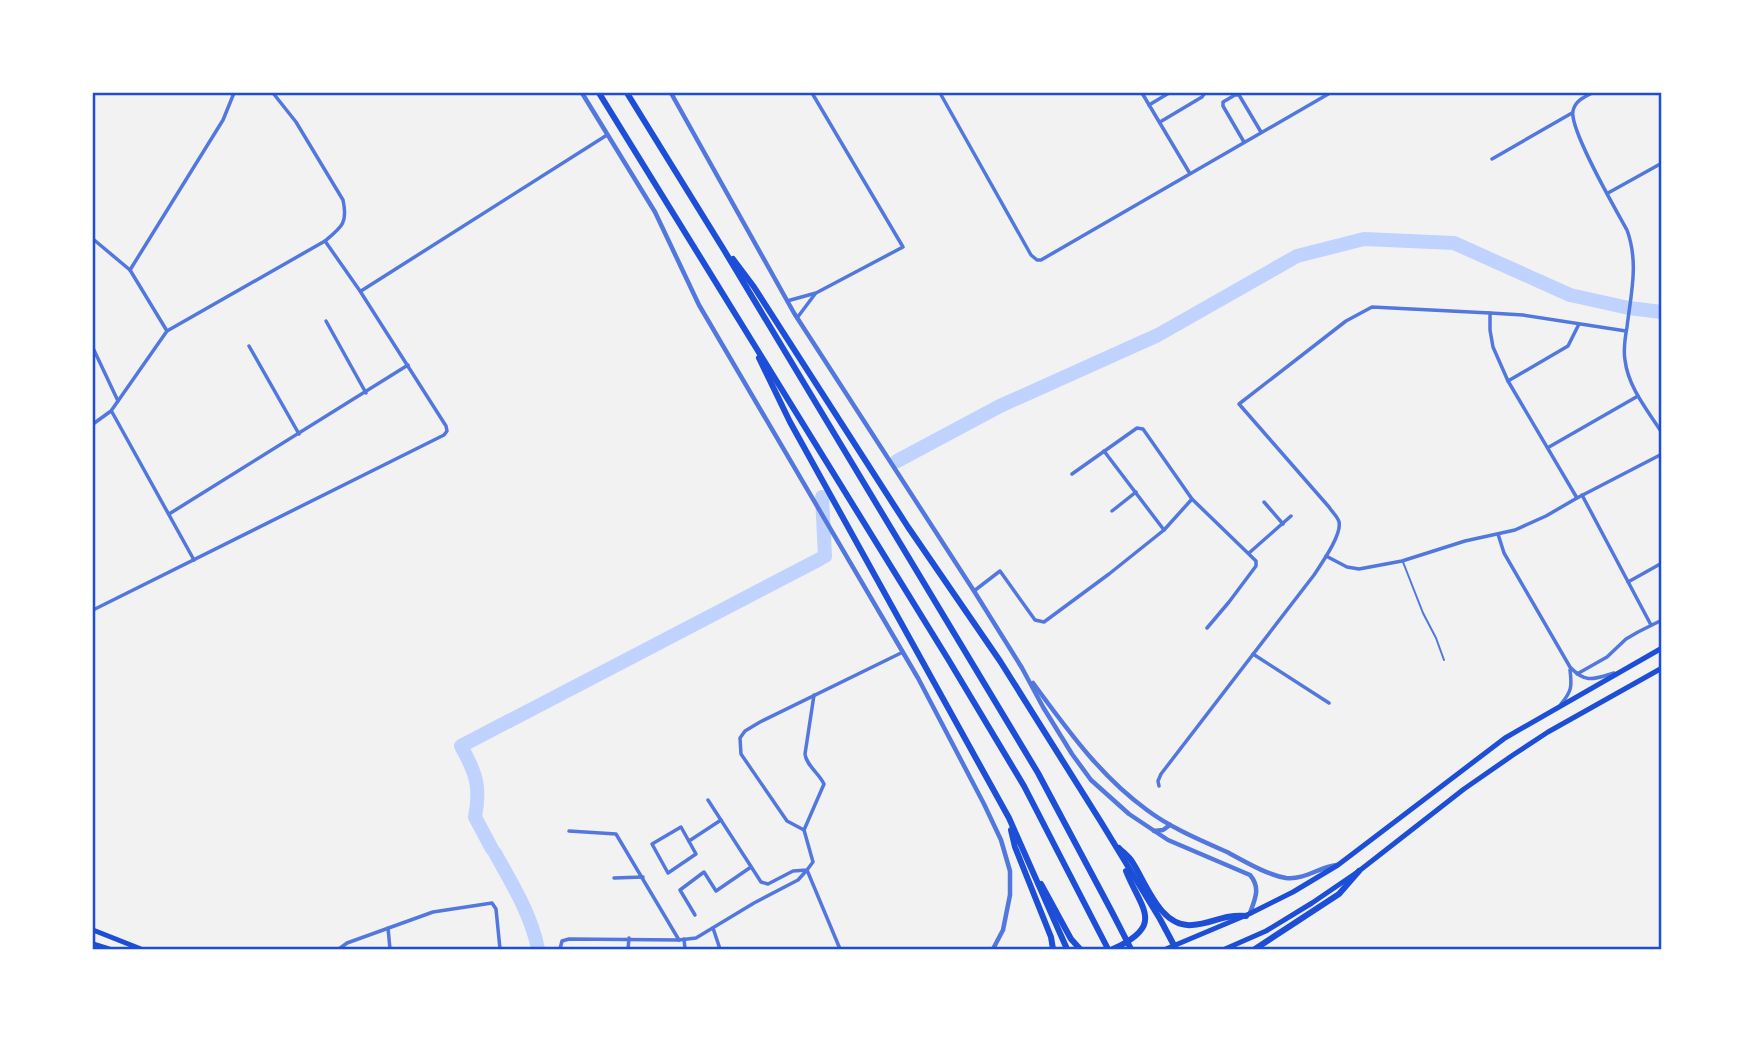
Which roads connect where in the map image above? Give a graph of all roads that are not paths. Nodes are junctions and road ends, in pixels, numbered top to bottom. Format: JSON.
{"nodes":[{"id":1,"x":234,"y":93,"type":"edge"},
{"id":2,"x":273,"y":93,"type":"edge"},
{"id":3,"x":582,"y":93,"type":"edge"},
{"id":4,"x":599,"y":93,"type":"edge"},
{"id":5,"x":627,"y":93,"type":"edge"},
{"id":6,"x":671,"y":93,"type":"edge"},
{"id":7,"x":812,"y":93,"type":"edge"},
{"id":8,"x":940,"y":93,"type":"edge"},
{"id":9,"x":1142,"y":93,"type":"edge"},
{"id":10,"x":1169,"y":93,"type":"edge"},
{"id":11,"x":1330,"y":93,"type":"edge"},
{"id":12,"x":1592,"y":93,"type":"edge"},
{"id":13,"x":1205,"y":94,"type":"edge"},
{"id":14,"x":1149,"y":105,"type":"junction"},
{"id":15,"x":1572,"y":113,"type":"junction"},
{"id":16,"x":1160,"y":122,"type":"junction"},
{"id":17,"x":1261,"y":132,"type":"junction"},
{"id":18,"x":607,"y":135,"type":"junction"},
{"id":19,"x":1244,"y":142,"type":"junction"},
{"id":20,"x":1492,"y":159,"type":"dead end"},
{"id":21,"x":1662,"y":163,"type":"edge"},
{"id":22,"x":1189,"y":173,"type":"junction"},
{"id":23,"x":1608,"y":192,"type":"junction"},
{"id":24,"x":93,"y":239,"type":"edge"},
{"id":25,"x":325,"y":241,"type":"junction"},
{"id":26,"x":724,"y":250,"type":"junction"},
{"id":27,"x":131,"y":270,"type":"junction"},
{"id":28,"x":360,"y":291,"type":"junction"},
{"id":29,"x":816,"y":293,"type":"junction"},
{"id":30,"x":787,"y":301,"type":"junction"},
{"id":31,"x":1489,"y":313,"type":"junction"},
{"id":32,"x":797,"y":318,"type":"junction"},
{"id":33,"x":326,"y":321,"type":"dead end"},
{"id":34,"x":1579,"y":324,"type":"junction"},
{"id":35,"x":743,"y":325,"type":"junction"},
{"id":36,"x":167,"y":331,"type":"junction"},
{"id":37,"x":1626,"y":331,"type":"junction"},
{"id":38,"x":249,"y":346,"type":"dead end"},
{"id":39,"x":93,"y":348,"type":"edge"},
{"id":40,"x":408,"y":366,"type":"junction"},
{"id":41,"x":1508,"y":381,"type":"junction"},
{"id":42,"x":366,"y":393,"type":"junction"},
{"id":43,"x":1638,"y":396,"type":"junction"},
{"id":44,"x":118,"y":401,"type":"junction"},
{"id":45,"x":111,"y":411,"type":"junction"},
{"id":46,"x":93,"y":424,"type":"edge"},
{"id":47,"x":1662,"y":433,"type":"edge"},
{"id":48,"x":299,"y":434,"type":"junction"},
{"id":49,"x":1548,"y":447,"type":"junction"},
{"id":50,"x":1104,"y":452,"type":"junction"},
{"id":51,"x":1662,"y":454,"type":"edge"},
{"id":52,"x":1072,"y":474,"type":"dead end"},
{"id":53,"x":1136,"y":492,"type":"junction"},
{"id":54,"x":1580,"y":497,"type":"junction"},
{"id":55,"x":1192,"y":499,"type":"junction"},
{"id":56,"x":1264,"y":502,"type":"dead end"},
{"id":57,"x":1112,"y":511,"type":"dead end"},
{"id":58,"x":169,"y":514,"type":"junction"},
{"id":59,"x":1291,"y":516,"type":"dead end"},
{"id":60,"x":1283,"y":524,"type":"junction"},
{"id":61,"x":1164,"y":530,"type":"junction"},
{"id":62,"x":1498,"y":534,"type":"junction"},
{"id":63,"x":1249,"y":553,"type":"junction"},
{"id":64,"x":1326,"y":556,"type":"junction"},
{"id":65,"x":194,"y":560,"type":"junction"},
{"id":66,"x":1402,"y":561,"type":"junction"},
{"id":67,"x":1662,"y":563,"type":"edge"},
{"id":68,"x":1628,"y":582,"type":"junction"},
{"id":69,"x":974,"y":591,"type":"junction"},
{"id":70,"x":93,"y":610,"type":"edge"},
{"id":71,"x":1662,"y":620,"type":"edge"},
{"id":72,"x":1651,"y":625,"type":"junction"},
{"id":73,"x":1207,"y":628,"type":"dead end"},
{"id":74,"x":1662,"y":648,"type":"edge"},
{"id":75,"x":902,"y":652,"type":"junction"},
{"id":76,"x":1253,"y":654,"type":"junction"},
{"id":77,"x":1444,"y":660,"type":"dead end"},
{"id":78,"x":1570,"y":667,"type":"junction"},
{"id":79,"x":1022,"y":668,"type":"junction"},
{"id":80,"x":1662,"y":668,"type":"edge"},
{"id":81,"x":1623,"y":671,"type":"junction"},
{"id":82,"x":1577,"y":674,"type":"junction"},
{"id":83,"x":814,"y":695,"type":"junction"},
{"id":84,"x":1329,"y":703,"type":"dead end"},
{"id":85,"x":1556,"y":710,"type":"junction"},
{"id":86,"x":1159,"y":786,"type":"dead end"},
{"id":87,"x":708,"y":800,"type":"dead end"},
{"id":88,"x":1009,"y":818,"type":"junction"},
{"id":89,"x":721,"y":820,"type":"junction"},
{"id":90,"x":1170,"y":825,"type":"junction"},
{"id":91,"x":804,"y":830,"type":"junction"},
{"id":92,"x":569,"y":831,"type":"dead end"},
{"id":93,"x":1153,"y":831,"type":"junction"},
{"id":94,"x":689,"y":841,"type":"junction"},
{"id":95,"x":1113,"y":841,"type":"junction"},
{"id":96,"x":1121,"y":856,"type":"junction"},
{"id":97,"x":1338,"y":865,"type":"junction"},
{"id":98,"x":751,"y":867,"type":"junction"},
{"id":99,"x":807,"y":870,"type":"junction"},
{"id":100,"x":1032,"y":870,"type":"junction"},
{"id":101,"x":1359,"y":871,"type":"junction"},
{"id":102,"x":643,"y":877,"type":"junction"},
{"id":103,"x":614,"y":878,"type":"dead end"},
{"id":104,"x":695,"y":915,"type":"dead end"},
{"id":105,"x":1247,"y":915,"type":"junction"},
{"id":106,"x":388,"y":928,"type":"junction"},
{"id":107,"x":713,"y":928,"type":"junction"},
{"id":108,"x":93,"y":930,"type":"edge"},
{"id":109,"x":629,"y":939,"type":"junction"},
{"id":110,"x":682,"y":940,"type":"junction"},
{"id":111,"x":93,"y":944,"type":"edge"},
{"id":112,"x":1175,"y":948,"type":"edge"},
{"id":113,"x":108,"y":949,"type":"edge"},
{"id":114,"x":141,"y":949,"type":"edge"},
{"id":115,"x":339,"y":949,"type":"edge"},
{"id":116,"x":390,"y":949,"type":"edge"},
{"id":117,"x":500,"y":949,"type":"edge"},
{"id":118,"x":560,"y":949,"type":"edge"},
{"id":119,"x":628,"y":949,"type":"edge"},
{"id":120,"x":685,"y":949,"type":"edge"},
{"id":121,"x":720,"y":949,"type":"edge"},
{"id":122,"x":840,"y":949,"type":"edge"},
{"id":123,"x":993,"y":949,"type":"edge"},
{"id":124,"x":1053,"y":949,"type":"edge"},
{"id":125,"x":1067,"y":949,"type":"edge"},
{"id":126,"x":1080,"y":949,"type":"edge"},
{"id":127,"x":1110,"y":949,"type":"edge"},
{"id":128,"x":1131,"y":949,"type":"edge"},
{"id":129,"x":1166,"y":949,"type":"edge"},
{"id":130,"x":1225,"y":949,"type":"edge"},
{"id":131,"x":1255,"y":949,"type":"edge"}],
"edges":[{"from":1,"to":27,"type":"street"},
{"from":2,"to":25,"type":"street"},
{"from":3,"to":18,"type":"street"},
{"from":4,"to":35,"type":"highway"},
{"from":5,"to":26,"type":"highway"},
{"from":6,"to":30,"type":"street"},
{"from":7,"to":29,"type":"street"},
{"from":8,"to":22,"type":"street"},
{"from":9,"to":14,"type":"street"},
{"from":10,"to":14,"type":"street"},
{"from":11,"to":17,"type":"street"},
{"from":12,"to":15,"type":"street"},
{"from":13,"to":16,"type":"street"},
{"from":14,"to":16,"type":"street"},
{"from":15,"to":20,"type":"street"},
{"from":15,"to":23,"type":"street"},
{"from":16,"to":22,"type":"street"},
{"from":17,"to":19,"type":"street"},
{"from":17,"to":19,"type":"street"},
{"from":18,"to":28,"type":"street"},
{"from":18,"to":75,"type":"street"},
{"from":19,"to":22,"type":"street"},
{"from":21,"to":23,"type":"street"},
{"from":23,"to":37,"type":"street"},
{"from":24,"to":27,"type":"street"},
{"from":25,"to":28,"type":"street"},
{"from":25,"to":36,"type":"street"},
{"from":26,"to":95,"type":"highway"},
{"from":26,"to":128,"type":"highway"},
{"from":27,"to":36,"type":"street"},
{"from":28,"to":40,"type":"street"},
{"from":29,"to":30,"type":"street"},
{"from":29,"to":32,"type":"street"},
{"from":30,"to":32,"type":"street"},
{"from":31,"to":34,"type":"street"},
{"from":31,"to":41,"type":"street"},
{"from":31,"to":64,"type":"street"},
{"from":32,"to":69,"type":"street"},
{"from":33,"to":42,"type":"street"},
{"from":34,"to":37,"type":"street"},
{"from":34,"to":41,"type":"street"},
{"from":35,"to":88,"type":"highway"},
{"from":35,"to":127,"type":"highway"},
{"from":36,"to":44,"type":"street"},
{"from":37,"to":43,"type":"street"},
{"from":38,"to":48,"type":"street"},
{"from":39,"to":44,"type":"street"},
{"from":40,"to":42,"type":"street"},
{"from":40,"to":65,"type":"street"},
{"from":41,"to":49,"type":"street"},
{"from":42,"to":48,"type":"street"},
{"from":43,"to":47,"type":"street"},
{"from":43,"to":49,"type":"street"},
{"from":44,"to":45,"type":"street"},
{"from":45,"to":46,"type":"street"},
{"from":45,"to":58,"type":"street"},
{"from":48,"to":58,"type":"street"},
{"from":49,"to":54,"type":"street"},
{"from":50,"to":52,"type":"street"},
{"from":50,"to":53,"type":"street"},
{"from":50,"to":55,"type":"street"},
{"from":51,"to":54,"type":"street"},
{"from":53,"to":57,"type":"street"},
{"from":53,"to":61,"type":"street"},
{"from":54,"to":62,"type":"street"},
{"from":54,"to":68,"type":"street"},
{"from":55,"to":61,"type":"street"},
{"from":55,"to":63,"type":"street"},
{"from":56,"to":60,"type":"street"},
{"from":58,"to":65,"type":"street"},
{"from":59,"to":60,"type":"street"},
{"from":60,"to":63,"type":"street"},
{"from":61,"to":69,"type":"street"},
{"from":62,"to":66,"type":"street"},
{"from":62,"to":78,"type":"street"},
{"from":63,"to":73,"type":"street"},
{"from":64,"to":66,"type":"street"},
{"from":64,"to":76,"type":"street"},
{"from":65,"to":70,"type":"street"},
{"from":66,"to":77,"type":"lane"},
{"from":67,"to":68,"type":"street"},
{"from":68,"to":72,"type":"street"},
{"from":69,"to":79,"type":"street"},
{"from":71,"to":72,"type":"street"},
{"from":72,"to":82,"type":"street"},
{"from":74,"to":81,"type":"main road"},
{"from":75,"to":83,"type":"street"},
{"from":75,"to":123,"type":"street"},
{"from":76,"to":84,"type":"street"},
{"from":76,"to":86,"type":"street"},
{"from":78,"to":82,"type":"street"},
{"from":78,"to":85,"type":"street"},
{"from":79,"to":90,"type":"street"},
{"from":79,"to":93,"type":"street"},
{"from":80,"to":101,"type":"main road"},
{"from":81,"to":82,"type":"street"},
{"from":81,"to":85,"type":"main road"},
{"from":83,"to":91,"type":"street"},
{"from":83,"to":91,"type":"street"},
{"from":85,"to":97,"type":"main road"},
{"from":87,"to":89,"type":"street"},
{"from":88,"to":100,"type":"highway"},
{"from":88,"to":124,"type":"highway"},
{"from":89,"to":94,"type":"street"},
{"from":89,"to":98,"type":"street"},
{"from":90,"to":93,"type":"street"},
{"from":90,"to":97,"type":"street"},
{"from":91,"to":99,"type":"street"},
{"from":92,"to":102,"type":"street"},
{"from":93,"to":105,"type":"street"},
{"from":94,"to":94,"type":"street"},
{"from":95,"to":96,"type":"highway"},
{"from":95,"to":105,"type":"highway"},
{"from":96,"to":112,"type":"highway"},
{"from":96,"to":127,"type":"highway"},
{"from":97,"to":105,"type":"main road"},
{"from":98,"to":99,"type":"street"},
{"from":98,"to":104,"type":"street"},
{"from":99,"to":107,"type":"street"},
{"from":99,"to":122,"type":"street"},
{"from":100,"to":125,"type":"highway"},
{"from":100,"to":126,"type":"highway"},
{"from":101,"to":130,"type":"main road"},
{"from":101,"to":131,"type":"highway"},
{"from":102,"to":103,"type":"street"},
{"from":102,"to":110,"type":"street"},
{"from":105,"to":112,"type":"main road"},
{"from":106,"to":115,"type":"street"},
{"from":106,"to":116,"type":"street"},
{"from":106,"to":117,"type":"street"},
{"from":107,"to":110,"type":"street"},
{"from":107,"to":121,"type":"street"},
{"from":108,"to":114,"type":"main road"},
{"from":109,"to":110,"type":"street"},
{"from":109,"to":118,"type":"street"},
{"from":109,"to":119,"type":"street"},
{"from":110,"to":120,"type":"street"},
{"from":111,"to":113,"type":"main road"},
{"from":112,"to":129,"type":"main road"}]}
